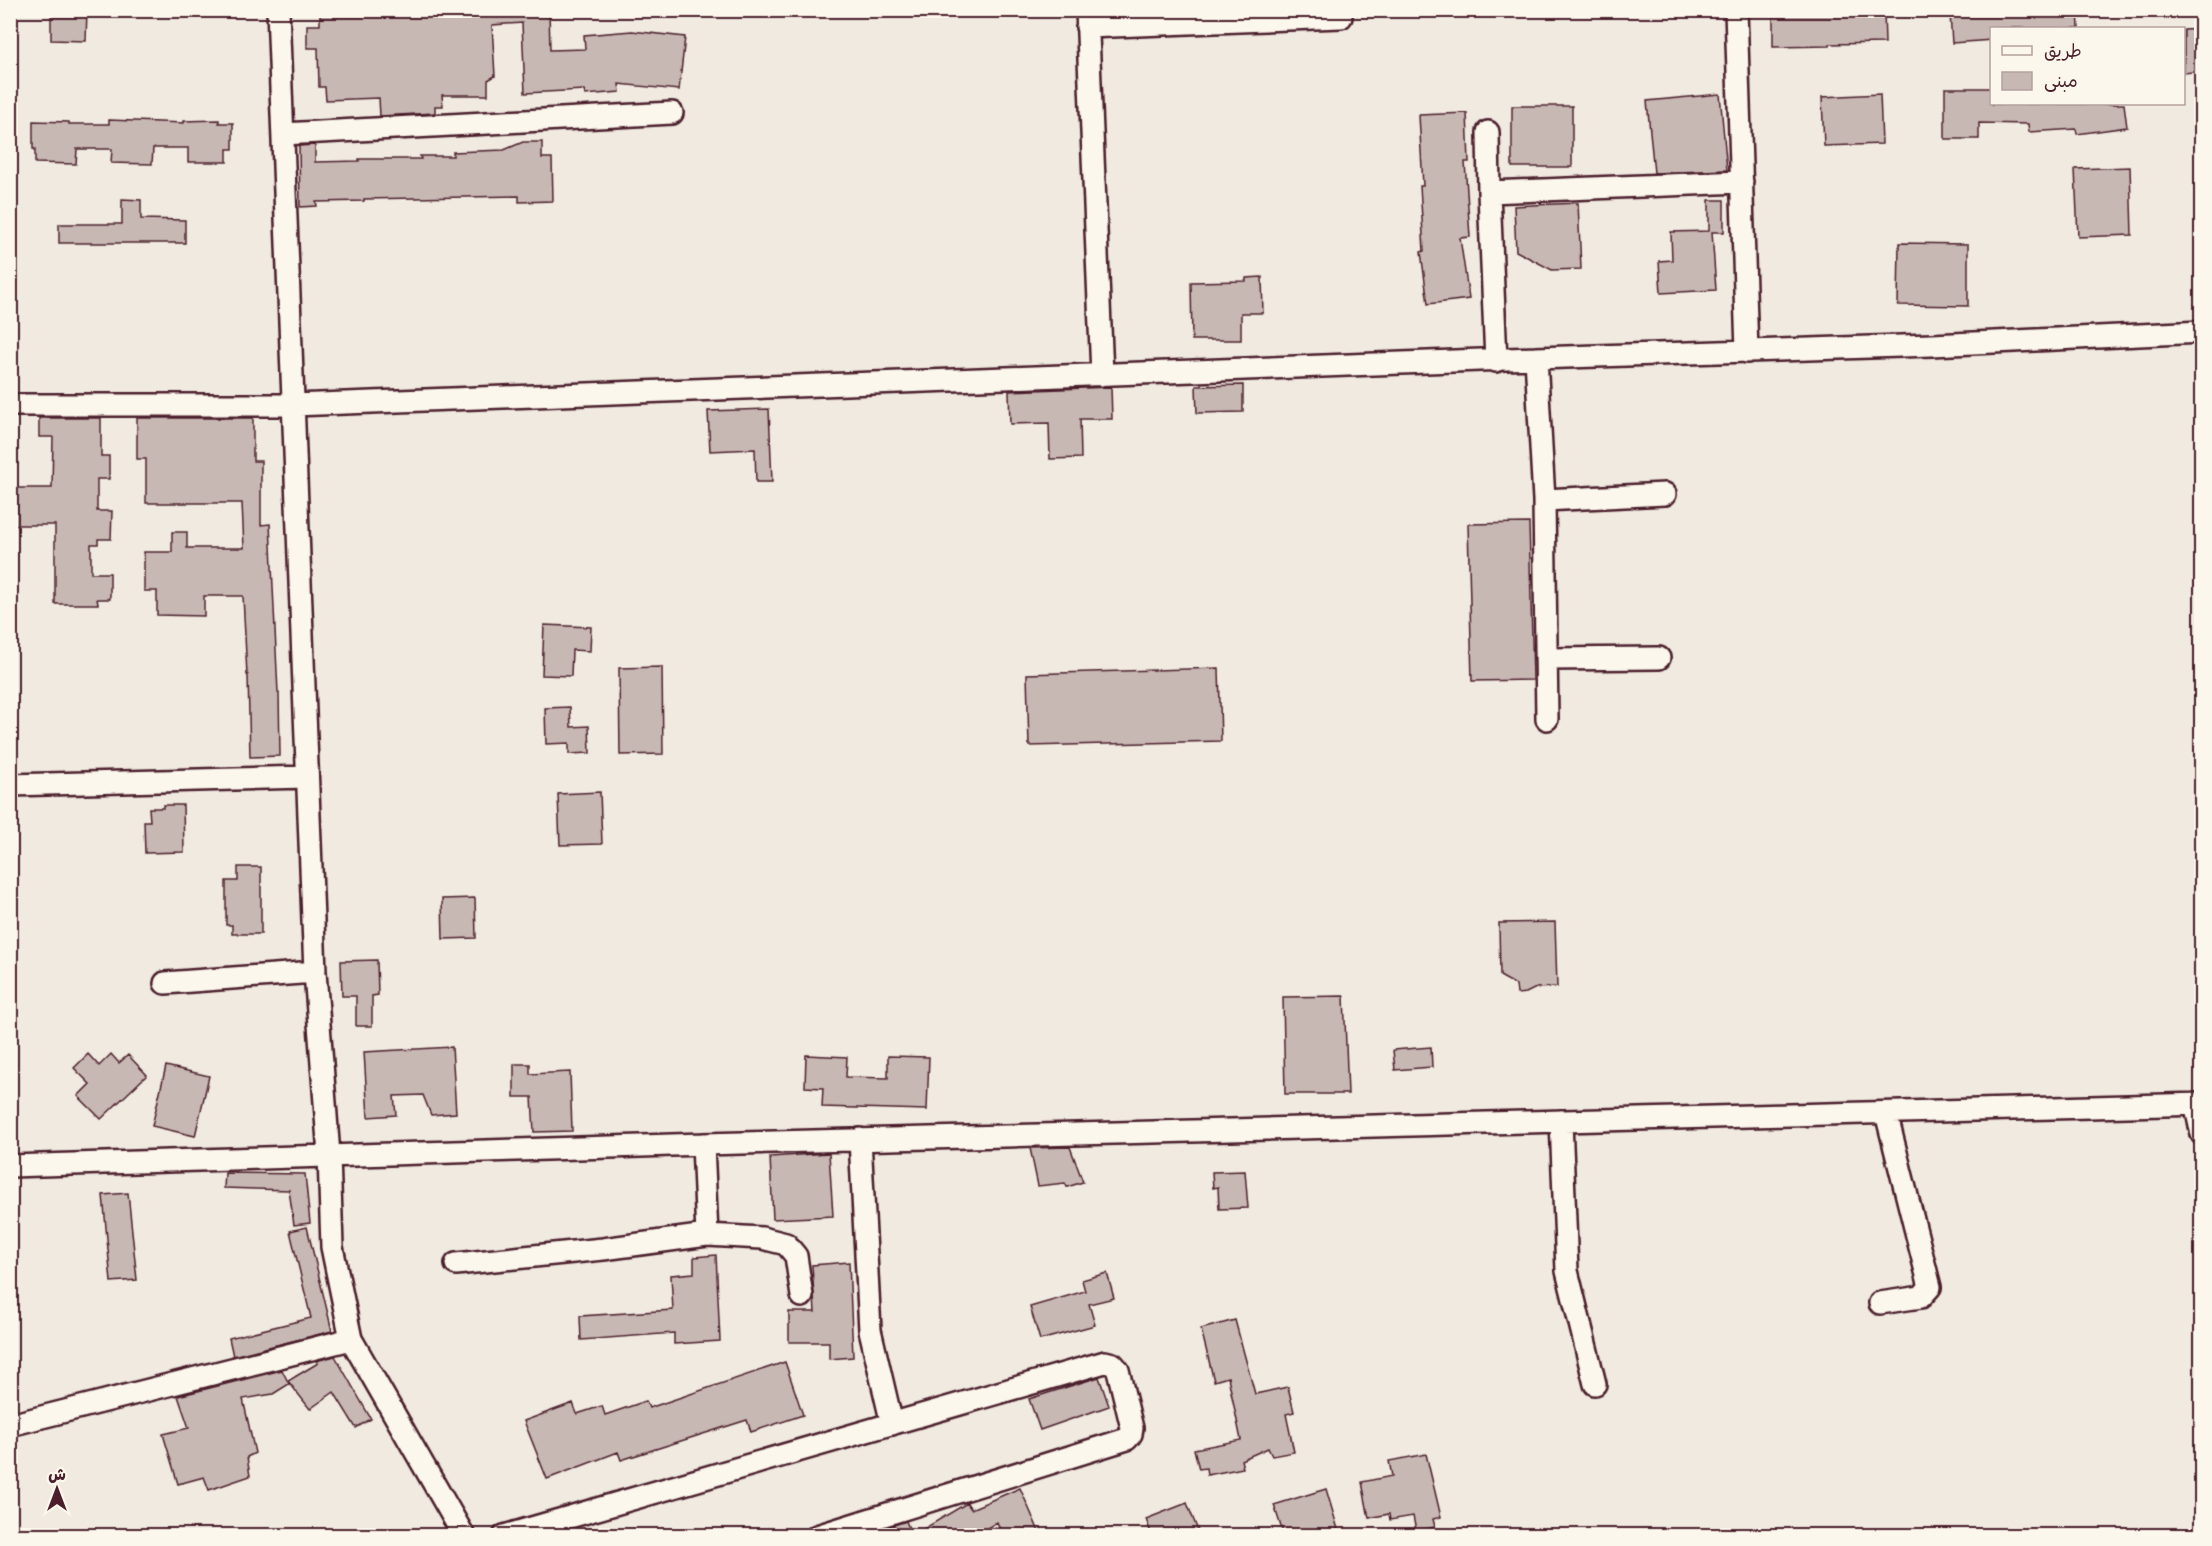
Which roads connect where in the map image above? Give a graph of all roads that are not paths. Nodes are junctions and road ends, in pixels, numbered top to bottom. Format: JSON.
{"nodes":[{"id":1,"x":278,"y":10,"type":"edge"},
{"id":2,"x":1736,"y":10,"type":"edge"},
{"id":3,"x":1341,"y":17,"type":"dead end"},
{"id":4,"x":1087,"y":19,"type":"edge"},
{"id":5,"x":672,"y":113,"type":"dead end"},
{"id":6,"x":1488,"y":132,"type":"dead end"},
{"id":7,"x":283,"y":134,"type":"junction"},
{"id":8,"x":1742,"y":182,"type":"junction"},
{"id":9,"x":1489,"y":192,"type":"junction"},
{"id":10,"x":2202,"y":332,"type":"edge"},
{"id":11,"x":1747,"y":352,"type":"junction"},
{"id":12,"x":1536,"y":358,"type":"junction"},
{"id":13,"x":1496,"y":361,"type":"junction"},
{"id":14,"x":1102,"y":375,"type":"junction"},
{"id":15,"x":10,"y":405,"type":"edge"},
{"id":16,"x":293,"y":405,"type":"junction"},
{"id":17,"x":1665,"y":494,"type":"dead end"},
{"id":18,"x":1544,"y":500,"type":"junction"},
{"id":19,"x":1659,"y":658,"type":"dead end"},
{"id":20,"x":1546,"y":659,"type":"junction"},
{"id":21,"x":1547,"y":719,"type":"dead end"},
{"id":22,"x":307,"y":777,"type":"junction"},
{"id":23,"x":10,"y":785,"type":"edge"},
{"id":24,"x":315,"y":972,"type":"junction"},
{"id":25,"x":165,"y":983,"type":"dead end"},
{"id":26,"x":2198,"y":1104,"type":"edge"},
{"id":27,"x":1886,"y":1113,"type":"junction"},
{"id":28,"x":1561,"y":1121,"type":"junction"},
{"id":29,"x":2202,"y":1134,"type":"edge"},
{"id":30,"x":860,"y":1139,"type":"junction"},
{"id":31,"x":703,"y":1144,"type":"junction"},
{"id":32,"x":329,"y":1155,"type":"junction"},
{"id":33,"x":10,"y":1166,"type":"edge"},
{"id":34,"x":707,"y":1235,"type":"junction"},
{"id":35,"x":456,"y":1264,"type":"dead end"},
{"id":36,"x":802,"y":1296,"type":"dead end"},
{"id":37,"x":1880,"y":1303,"type":"dead end"},
{"id":38,"x":351,"y":1339,"type":"junction"},
{"id":39,"x":1595,"y":1384,"type":"dead end"},
{"id":40,"x":892,"y":1424,"type":"junction"},
{"id":41,"x":10,"y":1425,"type":"edge"},
{"id":42,"x":464,"y":1536,"type":"edge"},
{"id":43,"x":504,"y":1536,"type":"edge"},
{"id":44,"x":818,"y":1536,"type":"edge"}],
"edges":[{"from":1,"to":7,"type":"street"},
{"from":2,"to":8,"type":"street"},
{"from":3,"to":4,"type":"street"},
{"from":4,"to":14,"type":"street"},
{"from":5,"to":7,"type":"street"},
{"from":6,"to":9,"type":"street"},
{"from":7,"to":16,"type":"street"},
{"from":8,"to":9,"type":"street"},
{"from":8,"to":11,"type":"street"},
{"from":9,"to":13,"type":"street"},
{"from":10,"to":11,"type":"street"},
{"from":11,"to":12,"type":"street"},
{"from":12,"to":13,"type":"street"},
{"from":12,"to":18,"type":"street"},
{"from":13,"to":14,"type":"street"},
{"from":14,"to":16,"type":"street"},
{"from":15,"to":16,"type":"street"},
{"from":16,"to":22,"type":"street"},
{"from":17,"to":18,"type":"street"},
{"from":18,"to":20,"type":"street"},
{"from":19,"to":20,"type":"street"},
{"from":20,"to":21,"type":"street"},
{"from":22,"to":23,"type":"street"},
{"from":22,"to":24,"type":"street"},
{"from":24,"to":25,"type":"street"},
{"from":24,"to":32,"type":"street"},
{"from":26,"to":27,"type":"street"},
{"from":26,"to":29,"type":"street"},
{"from":27,"to":28,"type":"street"},
{"from":27,"to":37,"type":"street"},
{"from":28,"to":30,"type":"street"},
{"from":28,"to":39,"type":"street"},
{"from":30,"to":31,"type":"street"},
{"from":30,"to":40,"type":"street"},
{"from":31,"to":32,"type":"street"},
{"from":31,"to":34,"type":"street"},
{"from":32,"to":33,"type":"street"},
{"from":32,"to":38,"type":"street"},
{"from":34,"to":35,"type":"street"},
{"from":34,"to":36,"type":"street"},
{"from":38,"to":41,"type":"street"},
{"from":38,"to":42,"type":"street"},
{"from":40,"to":43,"type":"street"},
{"from":40,"to":44,"type":"street"}]}
